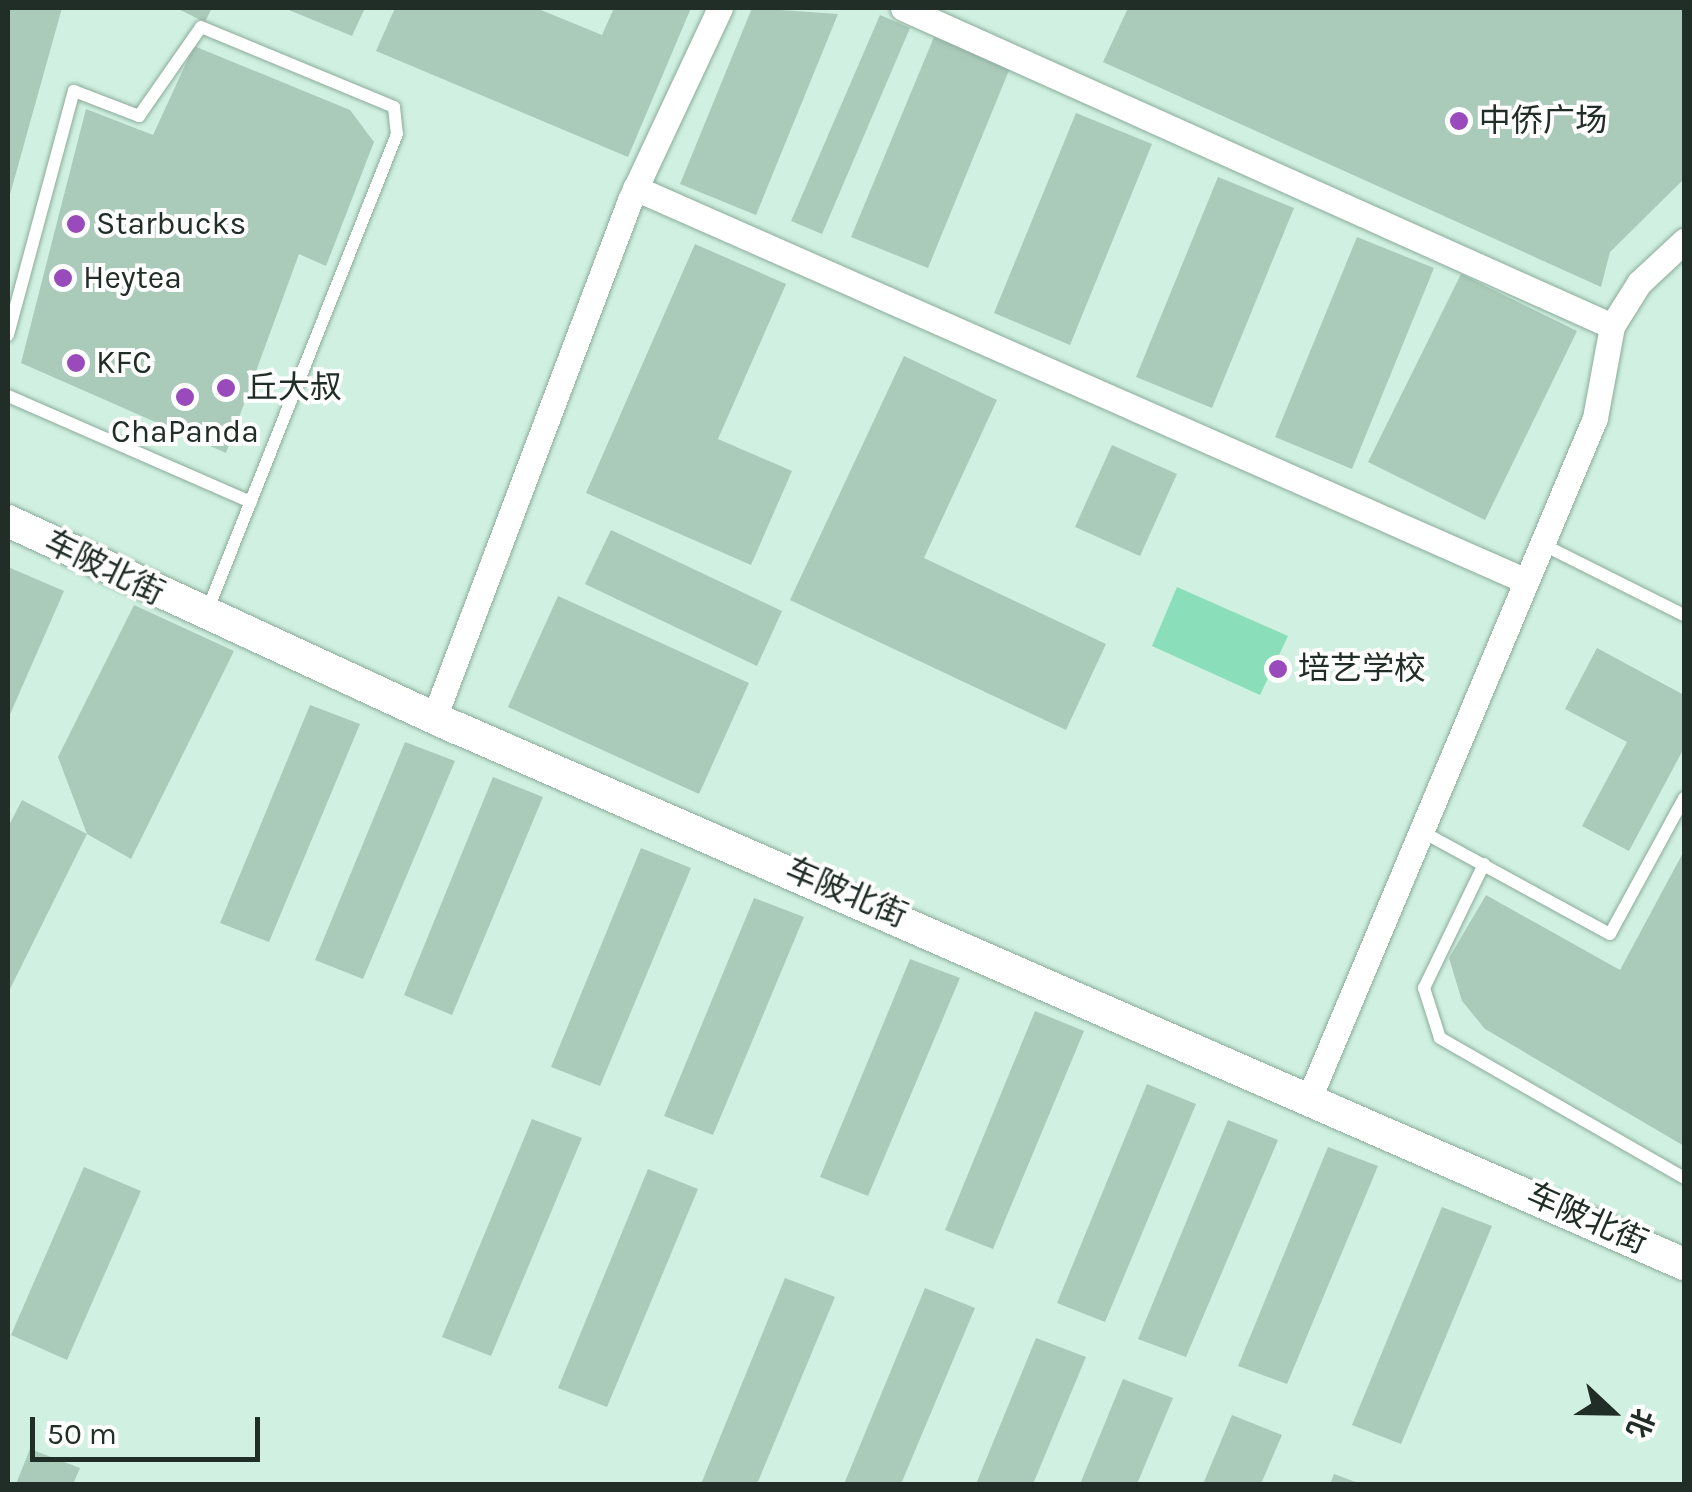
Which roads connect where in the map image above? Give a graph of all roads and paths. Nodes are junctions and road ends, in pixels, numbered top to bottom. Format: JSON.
{"nodes":[{"id":1,"x":720,"y":8,"type":"edge"},
{"id":2,"x":903,"y":8,"type":"edge"},
{"id":3,"x":635,"y":188,"type":"junction"},
{"id":4,"x":1684,"y":241,"type":"edge"},
{"id":5,"x":1612,"y":326,"type":"junction"},
{"id":6,"x":8,"y":334,"type":"edge"},
{"id":7,"x":8,"y":396,"type":"edge"},
{"id":8,"x":251,"y":502,"type":"junction"},
{"id":9,"x":8,"y":522,"type":"edge"},
{"id":10,"x":1542,"y":544,"type":"junction"},
{"id":11,"x":1526,"y":581,"type":"junction"},
{"id":12,"x":1684,"y":615,"type":"edge"},
{"id":13,"x":206,"y":616,"type":"junction"},
{"id":14,"x":434,"y":718,"type":"junction"},
{"id":15,"x":1684,"y":798,"type":"edge"},
{"id":16,"x":1421,"y":831,"type":"junction"},
{"id":17,"x":1484,"y":864,"type":"junction"},
{"id":18,"x":1310,"y":1096,"type":"junction"},
{"id":19,"x":1684,"y":1178,"type":"edge"},
{"id":20,"x":1684,"y":1264,"type":"edge"}],
"edges":[{"from":1,"to":3,"type":"street"},
{"from":2,"to":5,"type":"street"},
{"from":3,"to":11,"type":"street"},
{"from":3,"to":14,"type":"street"},
{"from":4,"to":5,"type":"street"},
{"from":5,"to":10,"type":"street"},
{"from":6,"to":8,"type":"lane"},
{"from":7,"to":8,"type":"lane"},
{"from":8,"to":13,"type":"lane"},
{"from":9,"to":13,"type":"street","name":"车陂北街"},
{"from":10,"to":11,"type":"street"},
{"from":10,"to":12,"type":"lane"},
{"from":11,"to":16,"type":"street"},
{"from":13,"to":14,"type":"street","name":"车陂北街"},
{"from":14,"to":18,"type":"street","name":"车陂北街"},
{"from":15,"to":17,"type":"lane"},
{"from":16,"to":17,"type":"lane"},
{"from":16,"to":18,"type":"street"},
{"from":17,"to":19,"type":"lane"},
{"from":18,"to":20,"type":"street","name":"车陂北街"}]}
